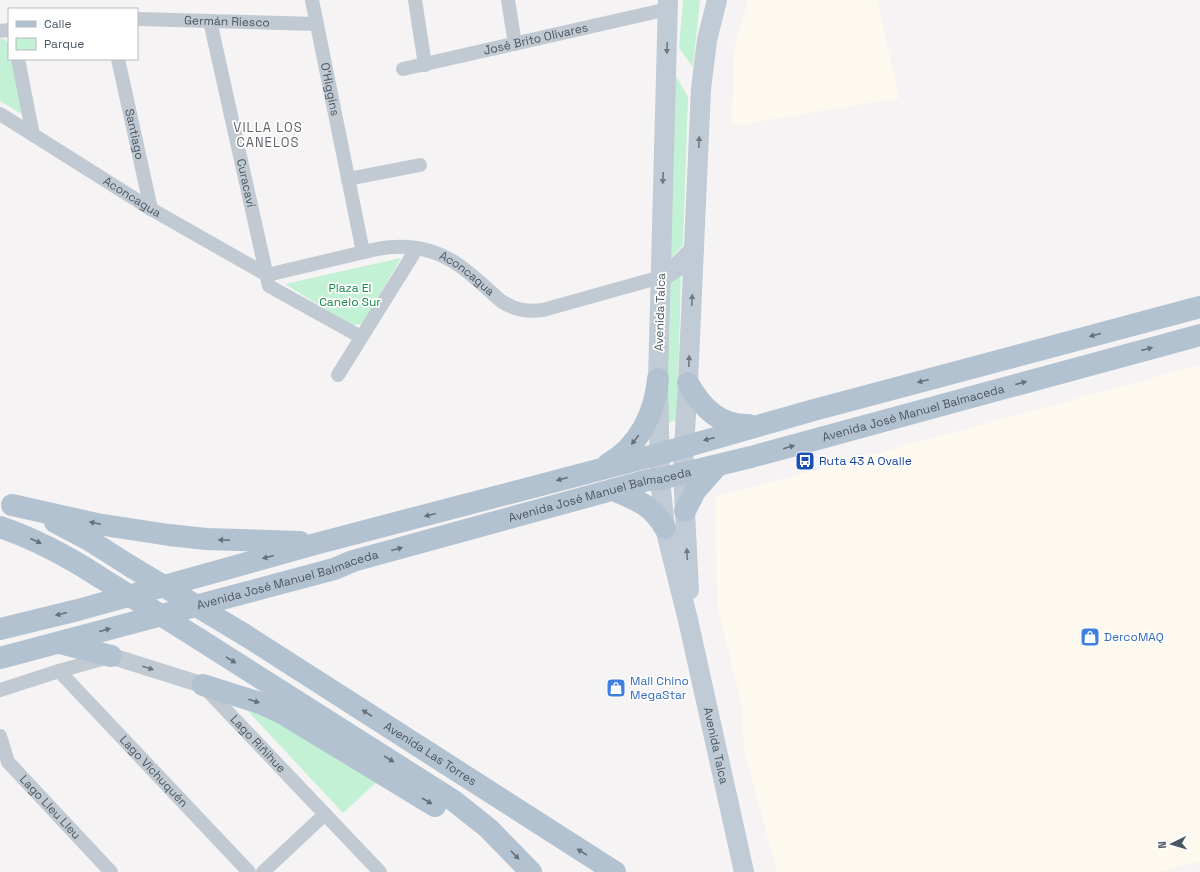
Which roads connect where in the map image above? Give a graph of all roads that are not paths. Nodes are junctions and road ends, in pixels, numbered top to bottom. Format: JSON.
{"nodes":[{"id":1,"x":312,"y":0,"type":"edge"},
{"id":2,"x":415,"y":0,"type":"edge"},
{"id":3,"x":508,"y":0,"type":"edge"},
{"id":4,"x":715,"y":3,"type":"edge"},
{"id":5,"x":668,"y":4,"type":"edge"},
{"id":6,"x":138,"y":19,"type":"edge"},
{"id":7,"x":210,"y":21,"type":"junction"},
{"id":8,"x":317,"y":24,"type":"junction"},
{"id":9,"x":515,"y":44,"type":"junction"},
{"id":10,"x":18,"y":60,"type":"edge"},
{"id":11,"x":118,"y":60,"type":"edge"},
{"id":12,"x":425,"y":65,"type":"junction"},
{"id":13,"x":403,"y":69,"type":"dead end"},
{"id":14,"x":0,"y":114,"type":"edge"},
{"id":15,"x":33,"y":135,"type":"junction"},
{"id":16,"x":420,"y":165,"type":"dead end"},
{"id":17,"x":348,"y":179,"type":"junction"},
{"id":18,"x":151,"y":209,"type":"junction"},
{"id":19,"x":417,"y":248,"type":"junction"},
{"id":20,"x":694,"y":250,"type":"junction"},
{"id":21,"x":363,"y":252,"type":"junction"},
{"id":22,"x":267,"y":275,"type":"junction"},
{"id":23,"x":661,"y":277,"type":"junction"},
{"id":24,"x":1200,"y":307,"type":"edge"},
{"id":25,"x":1200,"y":335,"type":"edge"},
{"id":26,"x":361,"y":337,"type":"junction"},
{"id":27,"x":338,"y":375,"type":"dead end"},
{"id":28,"x":658,"y":378,"type":"junction"},
{"id":29,"x":688,"y":383,"type":"junction"},
{"id":30,"x":760,"y":425,"type":"junction"},
{"id":31,"x":684,"y":446,"type":"junction"},
{"id":32,"x":659,"y":454,"type":"junction"},
{"id":33,"x":717,"y":466,"type":"junction"},
{"id":34,"x":600,"y":469,"type":"junction"},
{"id":35,"x":683,"y":473,"type":"junction"},
{"id":36,"x":660,"y":479,"type":"junction"},
{"id":37,"x":613,"y":490,"type":"junction"},
{"id":38,"x":6,"y":503,"type":"edge"},
{"id":39,"x":685,"y":510,"type":"junction"},
{"id":40,"x":0,"y":527,"type":"edge"},
{"id":41,"x":665,"y":528,"type":"junction"},
{"id":42,"x":319,"y":543,"type":"junction"},
{"id":43,"x":688,"y":620,"type":"junction"},
{"id":44,"x":0,"y":629,"type":"edge"},
{"id":45,"x":57,"y":643,"type":"junction"},
{"id":46,"x":111,"y":656,"type":"junction"},
{"id":47,"x":0,"y":658,"type":"edge"},
{"id":48,"x":59,"y":671,"type":"junction"},
{"id":49,"x":203,"y":685,"type":"junction"},
{"id":50,"x":0,"y":690,"type":"edge"},
{"id":51,"x":0,"y":736,"type":"edge"},
{"id":52,"x":325,"y":814,"type":"junction"},
{"id":53,"x":498,"y":839,"type":"junction"},
{"id":54,"x":111,"y":872,"type":"edge"},
{"id":55,"x":249,"y":872,"type":"edge"},
{"id":56,"x":263,"y":872,"type":"edge"},
{"id":57,"x":380,"y":872,"type":"edge"},
{"id":58,"x":531,"y":872,"type":"edge"},
{"id":59,"x":615,"y":872,"type":"edge"},
{"id":60,"x":744,"y":872,"type":"edge"}],
"edges":[{"from":1,"to":8,"type":"street","name":"O'Higgins"},
{"from":2,"to":12,"type":"street"},
{"from":3,"to":9,"type":"street"},
{"from":20,"to":4,"type":"main road","name":"Avenida Talca","one_way":true},
{"from":5,"to":9,"type":"street","name":"José Brito Olivares"},
{"from":5,"to":23,"type":"main road","name":"Avenida Talca","one_way":true},
{"from":6,"to":7,"type":"street","name":"Germán Riesco"},
{"from":7,"to":8,"type":"street","name":"Germán Riesco"},
{"from":7,"to":22,"type":"street","name":"Curacaví"},
{"from":8,"to":17,"type":"street","name":"O'Higgins"},
{"from":9,"to":12,"type":"street","name":"José Brito Olivares"},
{"from":10,"to":15,"type":"street"},
{"from":11,"to":18,"type":"street","name":"Santiago"},
{"from":12,"to":13,"type":"street","name":"José Brito Olivares"},
{"from":14,"to":15,"type":"street","name":"Aconcagua"},
{"from":15,"to":18,"type":"street","name":"Aconcagua"},
{"from":16,"to":17,"type":"street"},
{"from":17,"to":21,"type":"street","name":"O'Higgins"},
{"from":18,"to":22,"type":"street","name":"Aconcagua"},
{"from":19,"to":21,"type":"street","name":"Aconcagua"},
{"from":19,"to":23,"type":"street","name":"Aconcagua"},
{"from":19,"to":26,"type":"street"},
{"from":20,"to":23,"type":"main road"},
{"from":29,"to":20,"type":"main road","name":"Avenida Talca","one_way":true},
{"from":21,"to":22,"type":"street","name":"Aconcagua"},
{"from":22,"to":26,"type":"street","name":"Aconcagua"},
{"from":23,"to":28,"type":"main road","name":"Avenida Talca"},
{"from":24,"to":30,"type":"main road","name":"Avenida José Manuel Balmaceda","one_way":true},
{"from":33,"to":25,"type":"main road","name":"Avenida José Manuel Balmaceda","one_way":true},
{"from":26,"to":27,"type":"street"},
{"from":28,"to":32,"type":"main road","name":"Avenida Talca"},
{"from":28,"to":34,"type":"main road","one_way":true},
{"from":29,"to":30,"type":"main road"},
{"from":29,"to":31,"type":"main road","name":"Avenida Talca"},
{"from":30,"to":31,"type":"main road","name":"Avenida José Manuel Balmaceda","one_way":true},
{"from":31,"to":32,"type":"main road","name":"Avenida José Manuel Balmaceda"},
{"from":31,"to":35,"type":"main road","name":"Avenida Talca"},
{"from":32,"to":34,"type":"main road","name":"Avenida José Manuel Balmaceda"},
{"from":32,"to":36,"type":"main road","name":"Avenida Talca"},
{"from":33,"to":35,"type":"main road","name":"Avenida José Manuel Balmaceda"},
{"from":33,"to":39,"type":"main road"},
{"from":34,"to":42,"type":"main road","name":"Avenida José Manuel Balmaceda","one_way":true},
{"from":35,"to":36,"type":"main road","name":"Avenida José Manuel Balmaceda"},
{"from":35,"to":39,"type":"main road","name":"Avenida Talca"},
{"from":36,"to":37,"type":"main road","name":"Avenida José Manuel Balmaceda"},
{"from":36,"to":41,"type":"main road","name":"Avenida Talca"},
{"from":37,"to":41,"type":"main road"},
{"from":45,"to":37,"type":"main road","name":"Avenida José Manuel Balmaceda","one_way":true},
{"from":42,"to":38,"type":"main road","one_way":true},
{"from":59,"to":38,"type":"main road","name":"Avenida Las Torres","one_way":true,"bridge":true},
{"from":43,"to":39,"type":"main road","name":"Avenida Talca","one_way":true},
{"from":40,"to":53,"type":"main road","one_way":true,"bridge":true},
{"from":41,"to":43,"type":"main road","name":"Avenida Talca"},
{"from":42,"to":44,"type":"main road","name":"Avenida José Manuel Balmaceda","one_way":true},
{"from":43,"to":60,"type":"main road","name":"Avenida Talca"},
{"from":45,"to":46,"type":"main road"},
{"from":45,"to":47,"type":"main road","name":"Avenida José Manuel Balmaceda"},
{"from":46,"to":48,"type":"street"},
{"from":46,"to":49,"type":"street","name":"Lago Riñihue","one_way":true},
{"from":48,"to":50,"type":"street"},
{"from":48,"to":55,"type":"street","name":"Lago Vichuquén"},
{"from":49,"to":52,"type":"street","name":"Lago Riñihue"},
{"from":49,"to":53,"type":"main road","one_way":true},
{"from":51,"to":54,"type":"street","name":"Lago Lleu Lleu"},
{"from":52,"to":56,"type":"street"},
{"from":52,"to":57,"type":"street","name":"Lago Riñihue"},
{"from":53,"to":58,"type":"main road","one_way":true}]}
